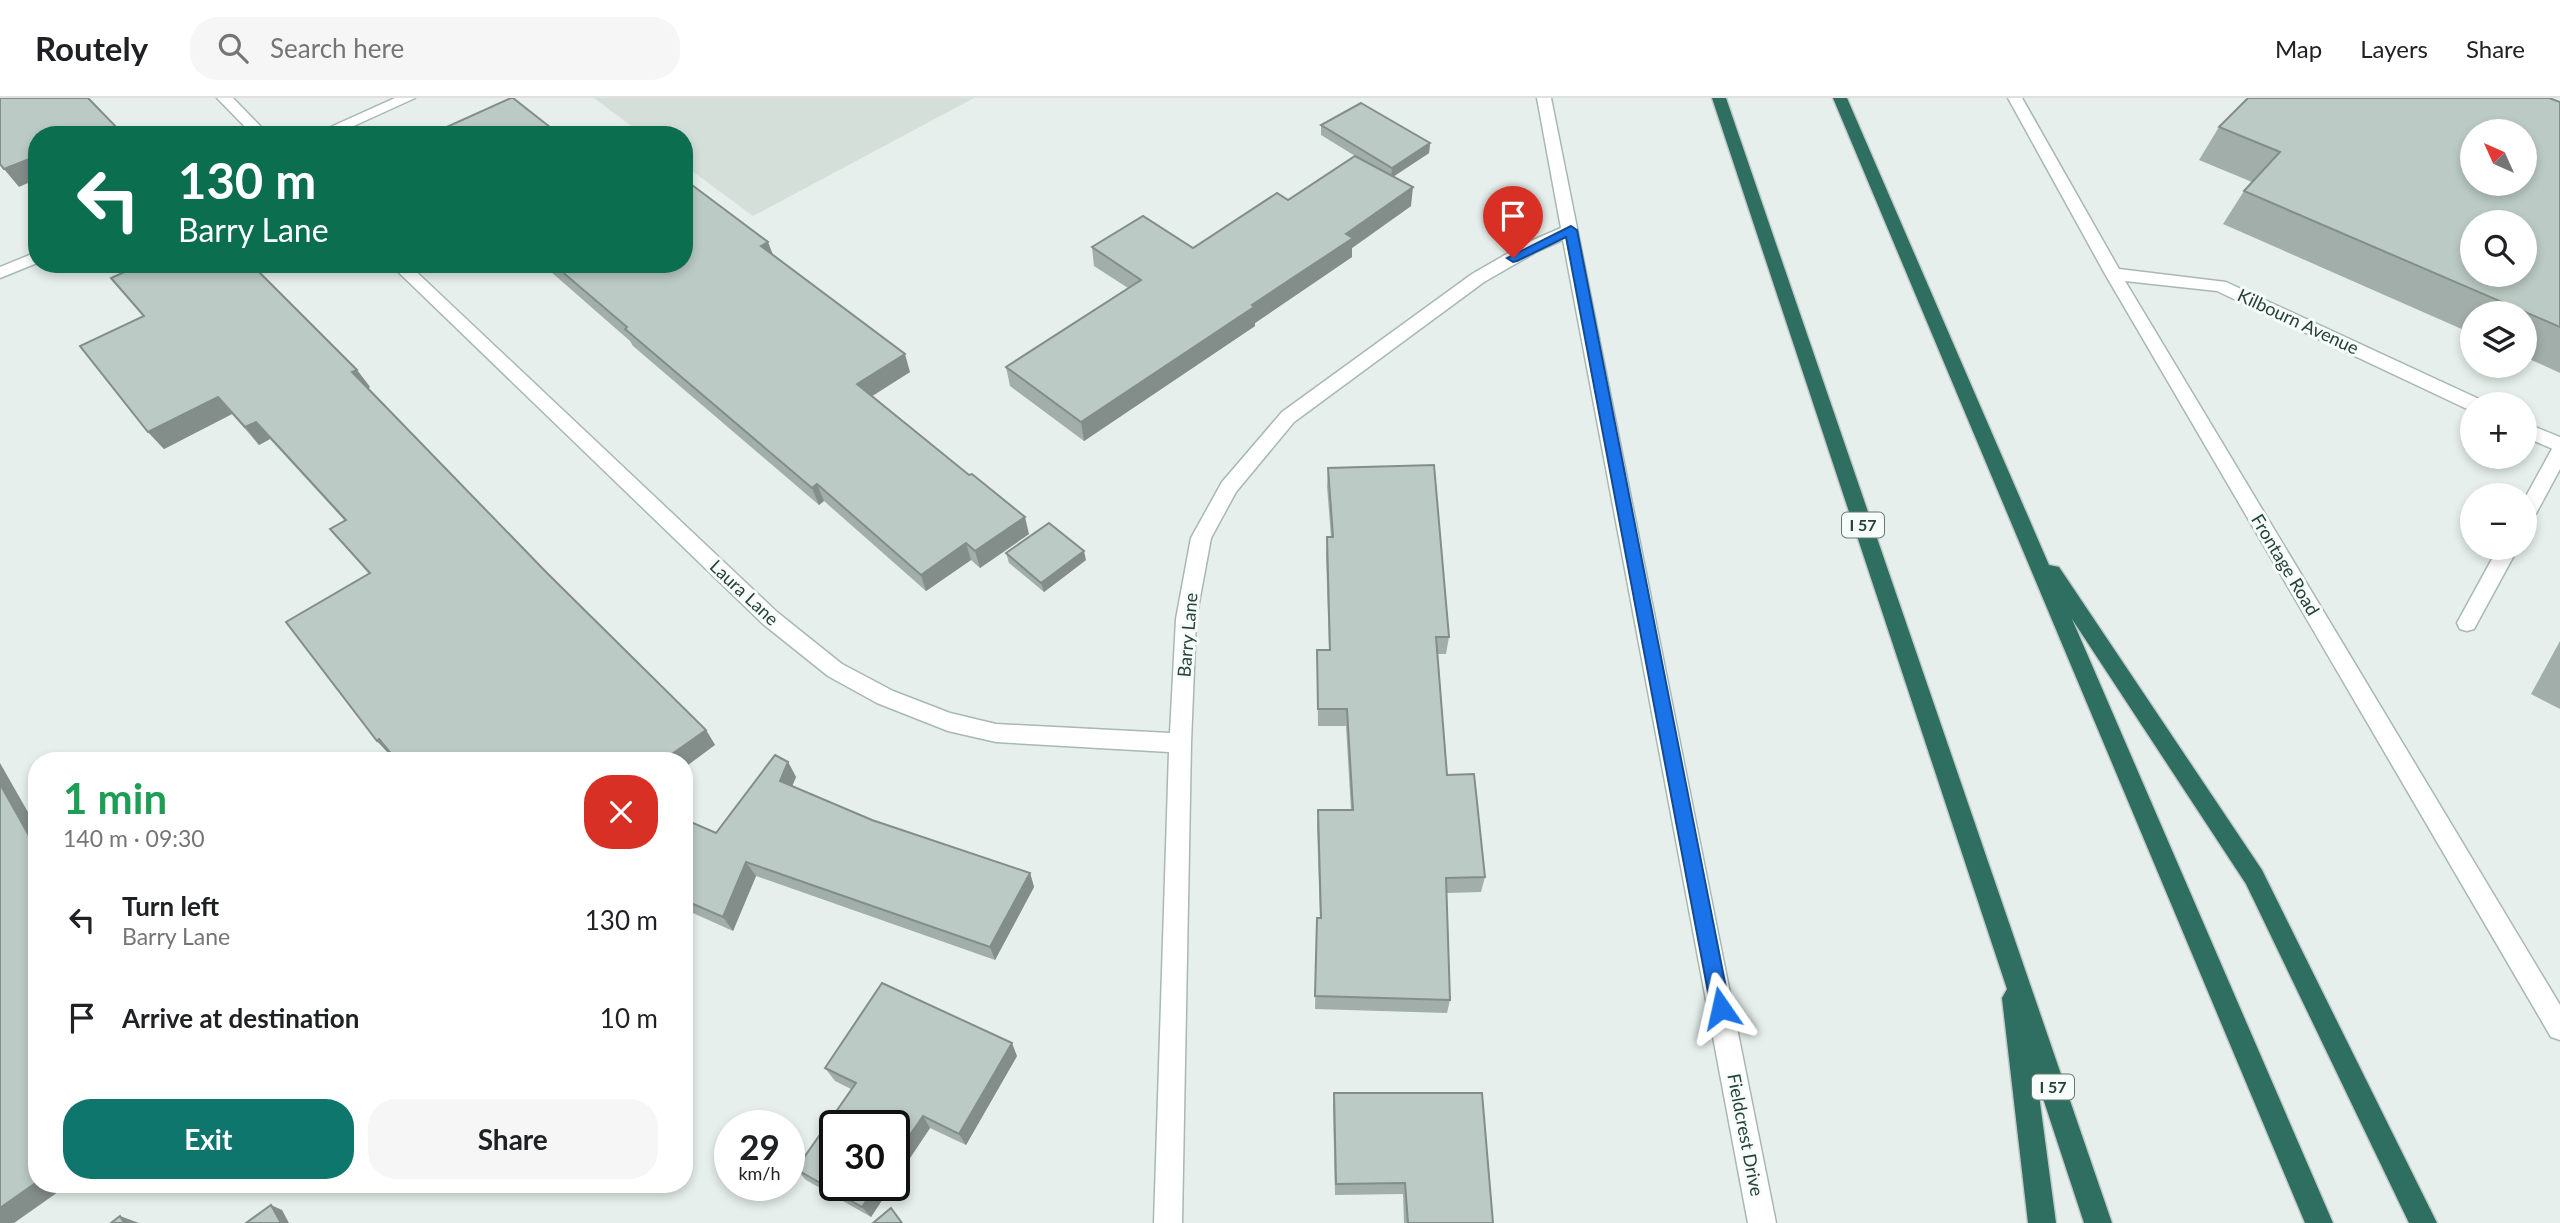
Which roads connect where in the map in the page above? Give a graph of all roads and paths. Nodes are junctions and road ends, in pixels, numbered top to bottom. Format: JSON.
{"nodes":[{"id":1,"x":224,"y":98,"type":"edge"},
{"id":2,"x":408,"y":98,"type":"edge"},
{"id":3,"x":1544,"y":98,"type":"edge"},
{"id":4,"x":1719,"y":98,"type":"edge"},
{"id":5,"x":1840,"y":98,"type":"edge"},
{"id":6,"x":2015,"y":98,"type":"edge"},
{"id":7,"x":253,"y":126,"type":"edge"},
{"id":8,"x":341,"y":126,"type":"edge"},
{"id":9,"x":1571,"y":230,"type":"junction"},
{"id":10,"x":28,"y":261,"type":"edge"},
{"id":11,"x":0,"y":273,"type":"edge"},
{"id":12,"x":407,"y":273,"type":"edge"},
{"id":13,"x":2113,"y":274,"type":"junction"},
{"id":14,"x":2460,"y":398,"type":"edge"},
{"id":15,"x":2537,"y":434,"type":"edge"},
{"id":16,"x":2560,"y":445,"type":"edge"},
{"id":17,"x":2560,"y":452,"type":"edge"},
{"id":18,"x":2537,"y":494,"type":"edge"},
{"id":19,"x":2022,"y":527,"type":"junction"},
{"id":20,"x":2501,"y":560,"type":"edge"},
{"id":21,"x":2467,"y":623,"type":"dead end"},
{"id":22,"x":1180,"y":743,"type":"junction"},
{"id":23,"x":2008,"y":951,"type":"junction"},
{"id":24,"x":2560,"y":1028,"type":"edge"},
{"id":25,"x":1168,"y":1223,"type":"edge"},
{"id":26,"x":1762,"y":1223,"type":"edge"},
{"id":27,"x":2042,"y":1223,"type":"edge"},
{"id":28,"x":2098,"y":1223,"type":"edge"},
{"id":29,"x":2319,"y":1223,"type":"edge"},
{"id":30,"x":2423,"y":1223,"type":"edge"}],
"edges":[{"from":1,"to":7,"type":"street"},
{"from":2,"to":8,"type":"street"},
{"from":3,"to":9,"type":"street","name":"Fieldcrest Drive"},
{"from":4,"to":23,"type":"highway","number":"I 57"},
{"from":5,"to":19,"type":"highway"},
{"from":6,"to":13,"type":"street","name":"Frontage Road"},
{"from":9,"to":22,"type":"street","name":"Barry Lane"},
{"from":9,"to":26,"type":"street","name":"Fieldcrest Drive"},
{"from":10,"to":11,"type":"street"},
{"from":12,"to":22,"type":"street","name":"Laura Lane"},
{"from":13,"to":14,"type":"street","name":"Kilbourn Avenue"},
{"from":13,"to":24,"type":"street","name":"Frontage Road"},
{"from":15,"to":16,"type":"street"},
{"from":17,"to":18,"type":"street"},
{"from":19,"to":29,"type":"highway"},
{"from":19,"to":30,"type":"highway"},
{"from":20,"to":21,"type":"street"},
{"from":22,"to":25,"type":"street","name":"Barry Lane"},
{"from":23,"to":27,"type":"highway"},
{"from":23,"to":28,"type":"highway","number":"I 57"}]}
